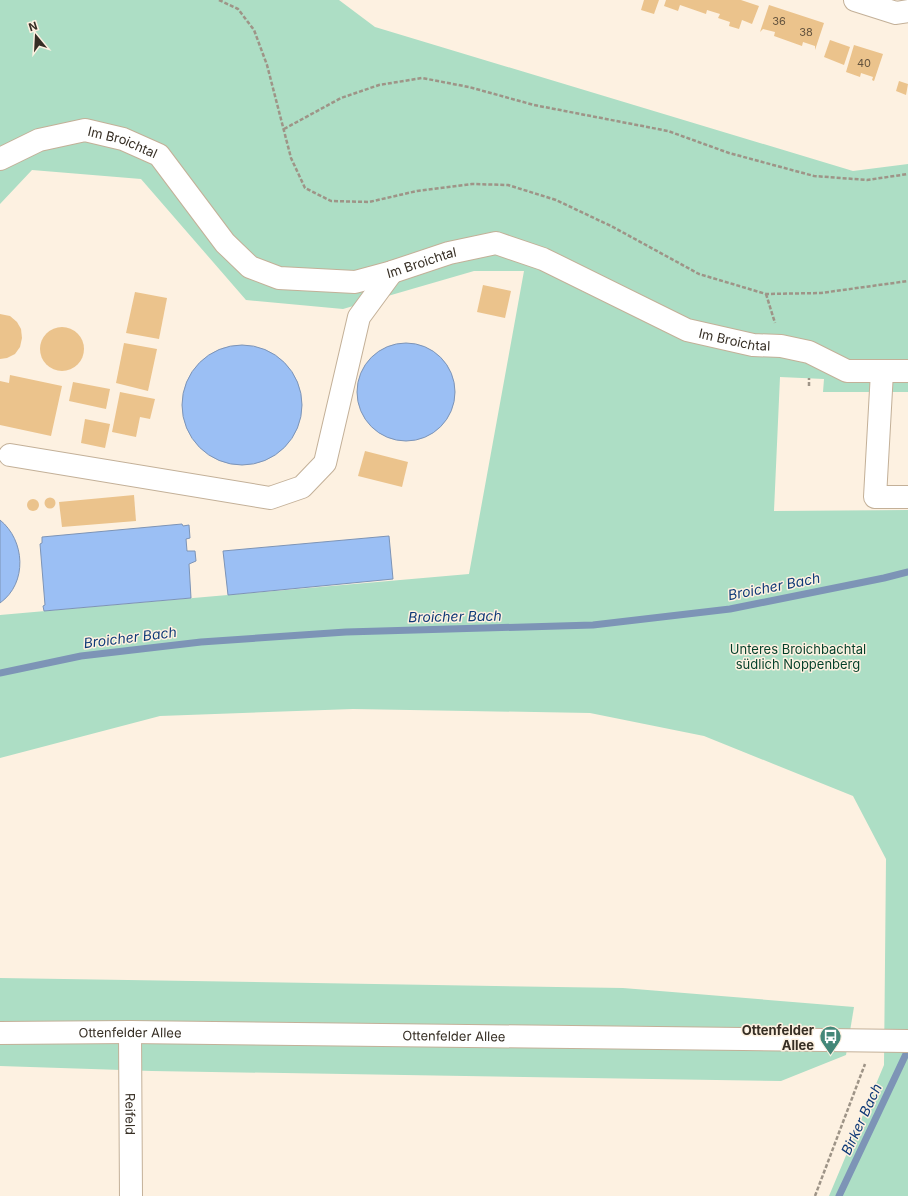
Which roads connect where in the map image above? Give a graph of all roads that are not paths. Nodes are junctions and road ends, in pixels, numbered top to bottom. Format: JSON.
{"nodes":[{"id":1,"x":855,"y":0,"type":"edge"},
{"id":2,"x":908,"y":11,"type":"edge"},
{"id":3,"x":0,"y":159,"type":"edge"},
{"id":4,"x":392,"y":272,"type":"junction"},
{"id":5,"x":908,"y":371,"type":"edge"},
{"id":6,"x":882,"y":372,"type":"junction"},
{"id":7,"x":10,"y":455,"type":"dead end"},
{"id":8,"x":908,"y":497,"type":"edge"},
{"id":9,"x":130,"y":1032,"type":"junction"},
{"id":10,"x":0,"y":1033,"type":"edge"},
{"id":11,"x":908,"y":1041,"type":"edge"},
{"id":12,"x":131,"y":1196,"type":"edge"}],
"edges":[{"from":1,"to":2,"type":"street"},
{"from":3,"to":4,"type":"street","name":"Im Broichtal"},
{"from":4,"to":6,"type":"street","name":"Im Broichtal"},
{"from":4,"to":7,"type":"street"},
{"from":5,"to":6,"type":"street","name":"Im Broichtal"},
{"from":6,"to":8,"type":"street"},
{"from":9,"to":10,"type":"street","name":"Ottenfelder Allee"},
{"from":9,"to":11,"type":"street","name":"Ottenfelder Allee"},
{"from":9,"to":12,"type":"street","name":"Reifeld"}]}
